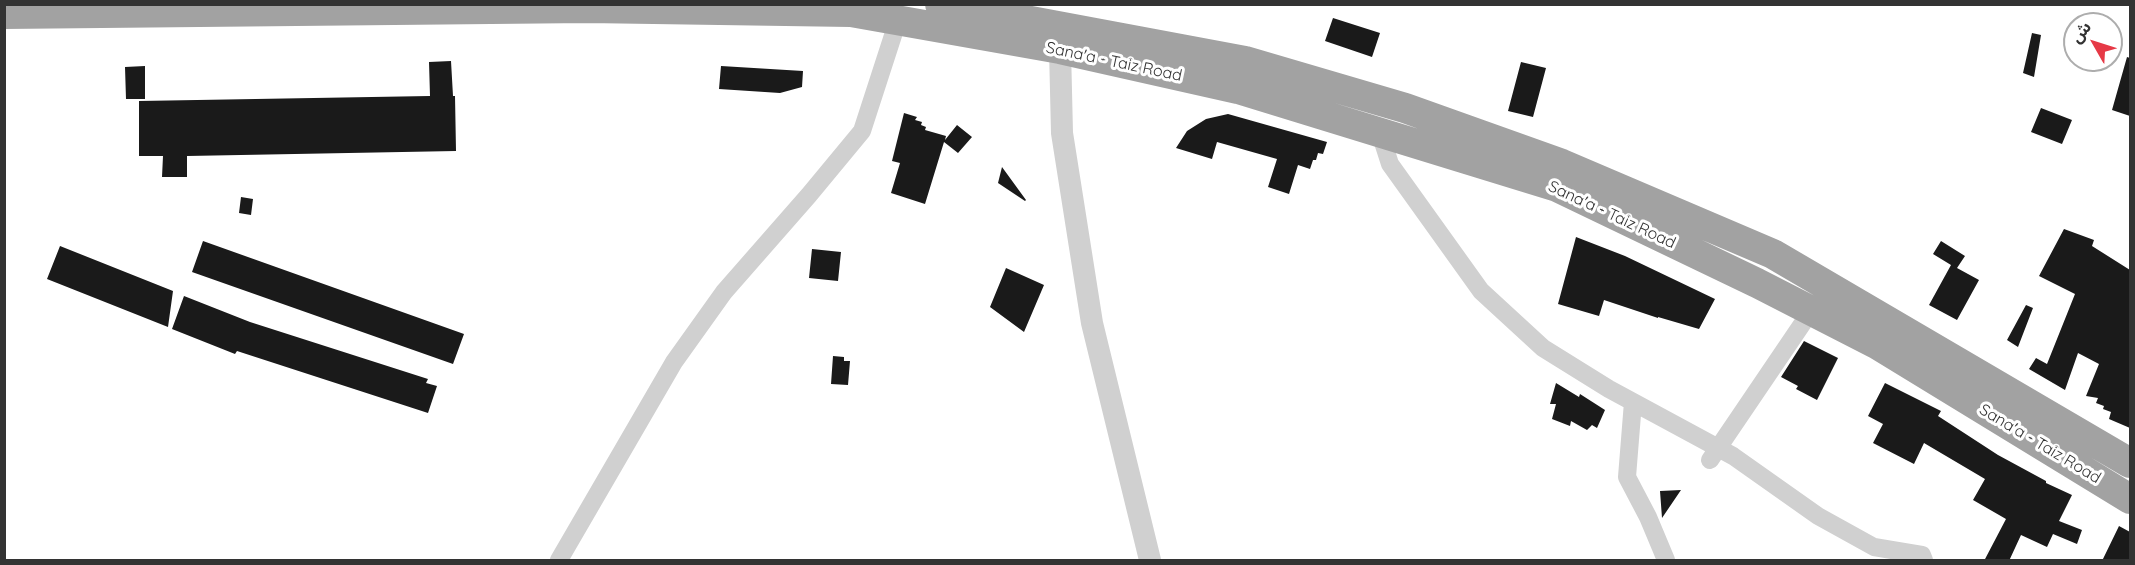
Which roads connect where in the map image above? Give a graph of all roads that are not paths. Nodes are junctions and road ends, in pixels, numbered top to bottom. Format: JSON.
{"nodes":[{"id":1,"x":940,"y":4,"type":"edge"},
{"id":2,"x":4,"y":14,"type":"edge"},
{"id":3,"x":898,"y":21,"type":"junction"},
{"id":4,"x":1060,"y":49,"type":"junction"},
{"id":5,"x":1380,"y":133,"type":"junction"},
{"id":6,"x":1811,"y":311,"type":"junction"},
{"id":7,"x":1633,"y":402,"type":"junction"},
{"id":8,"x":1714,"y":454,"type":"junction"},
{"id":9,"x":2130,"y":463,"type":"edge"},
{"id":10,"x":2130,"y":499,"type":"edge"},
{"id":11,"x":560,"y":561,"type":"edge"},
{"id":12,"x":1150,"y":561,"type":"edge"},
{"id":13,"x":1666,"y":561,"type":"edge"},
{"id":14,"x":1924,"y":561,"type":"edge"}],
"edges":[{"from":1,"to":9,"type":"highway","name":"Sana'a - Taiz Road"},
{"from":2,"to":3,"type":"highway","name":"Sana'a - Taiz Road"},
{"from":3,"to":4,"type":"highway","name":"Sana'a - Taiz Road"},
{"from":3,"to":11,"type":"street"},
{"from":4,"to":5,"type":"highway","name":"Sana'a - Taiz Road"},
{"from":4,"to":12,"type":"street"},
{"from":5,"to":6,"type":"highway","name":"Sana'a - Taiz Road"},
{"from":5,"to":7,"type":"street"},
{"from":6,"to":8,"type":"street"},
{"from":6,"to":10,"type":"highway","name":"Sana'a - Taiz Road"},
{"from":7,"to":8,"type":"street"},
{"from":7,"to":13,"type":"street"},
{"from":8,"to":14,"type":"street"}]}
